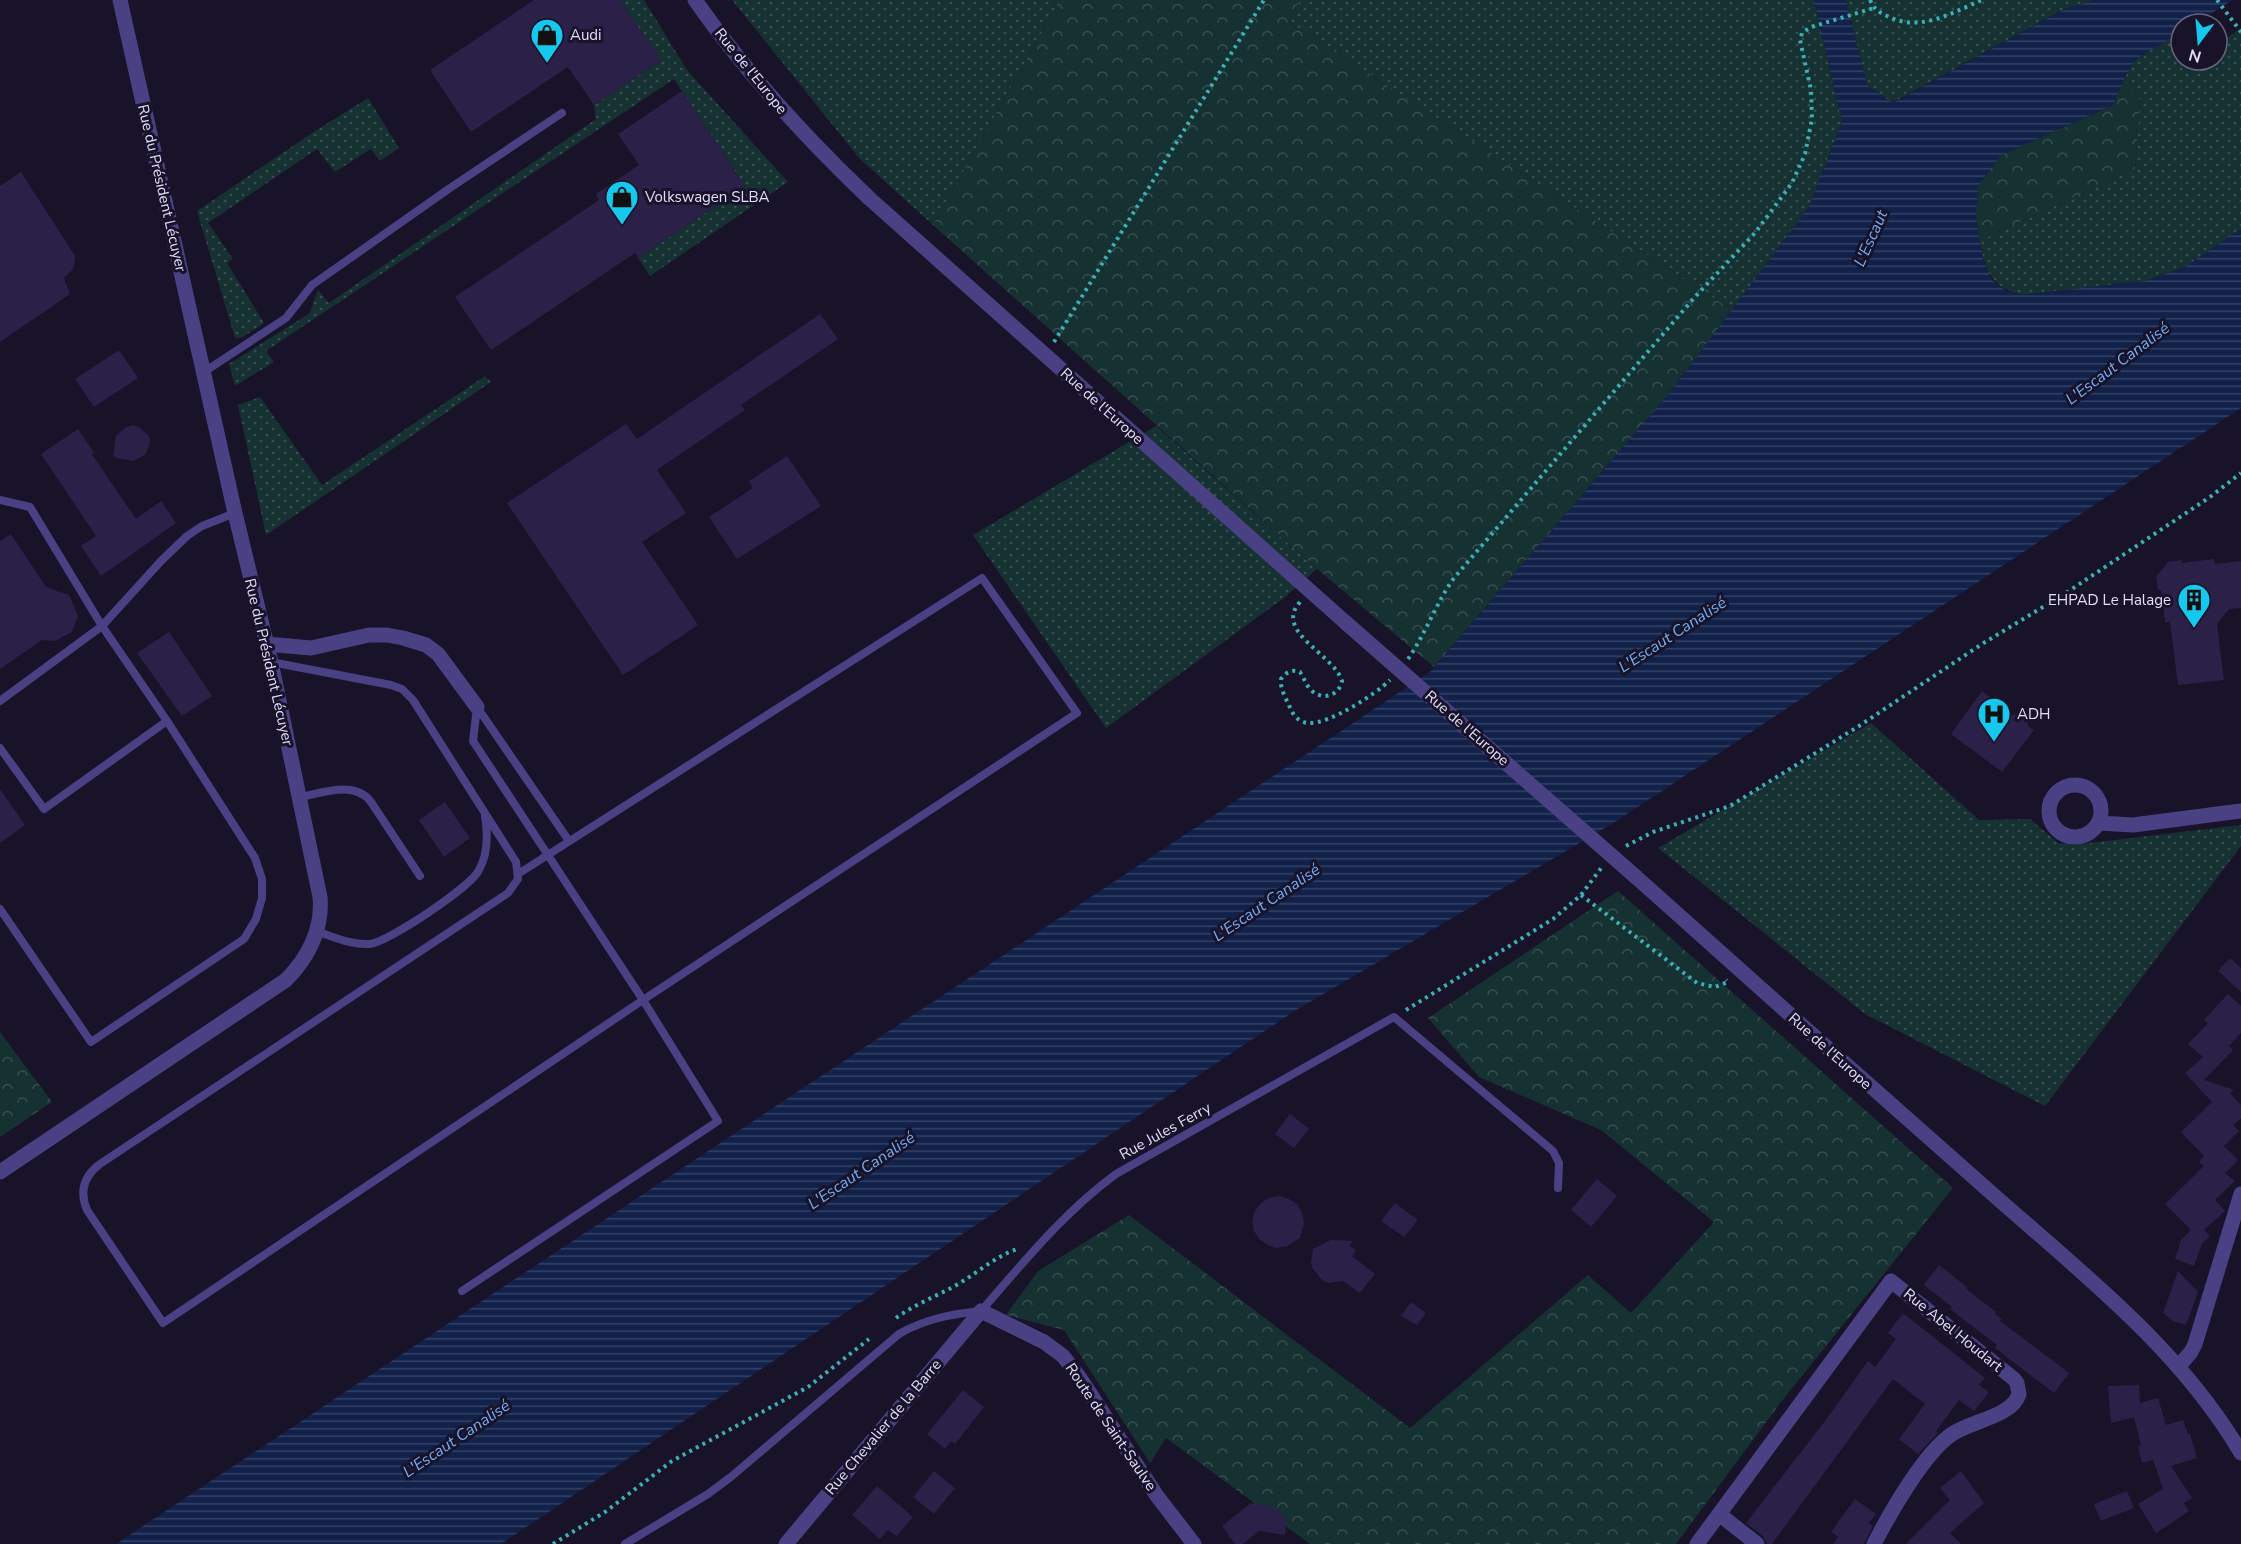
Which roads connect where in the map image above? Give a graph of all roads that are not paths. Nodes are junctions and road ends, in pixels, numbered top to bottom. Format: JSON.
{"nodes":[{"id":1,"x":120,"y":0,"type":"edge"},
{"id":2,"x":695,"y":0,"type":"edge"},
{"id":3,"x":562,"y":113,"type":"dead end"},
{"id":4,"x":204,"y":372,"type":"junction"},
{"id":5,"x":0,"y":500,"type":"edge"},
{"id":6,"x":235,"y":513,"type":"junction"},
{"id":7,"x":102,"y":626,"type":"junction"},
{"id":8,"x":266,"y":644,"type":"junction"},
{"id":9,"x":271,"y":662,"type":"junction"},
{"id":10,"x":0,"y":701,"type":"edge"},
{"id":11,"x":477,"y":707,"type":"junction"},
{"id":12,"x":167,"y":721,"type":"junction"},
{"id":13,"x":0,"y":748,"type":"edge"},
{"id":14,"x":300,"y":797,"type":"junction"},
{"id":15,"x":484,"y":810,"type":"junction"},
{"id":16,"x":2241,"y":811,"type":"edge"},
{"id":17,"x":2099,"y":822,"type":"dead end"},
{"id":18,"x":569,"y":842,"type":"junction"},
{"id":19,"x":548,"y":855,"type":"junction"},
{"id":20,"x":518,"y":874,"type":"junction"},
{"id":21,"x":420,"y":876,"type":"dead end"},
{"id":22,"x":0,"y":909,"type":"edge"},
{"id":23,"x":316,"y":931,"type":"junction"},
{"id":24,"x":643,"y":1000,"type":"junction"},
{"id":25,"x":0,"y":1172,"type":"edge"},
{"id":26,"x":1558,"y":1188,"type":"dead end"},
{"id":27,"x":2241,"y":1194,"type":"edge"},
{"id":28,"x":2234,"y":1239,"type":"edge"},
{"id":29,"x":462,"y":1291,"type":"dead end"},
{"id":30,"x":981,"y":1311,"type":"junction"},
{"id":31,"x":2178,"y":1366,"type":"junction"},
{"id":32,"x":2241,"y":1453,"type":"edge"},
{"id":33,"x":1719,"y":1514,"type":"junction"},
{"id":34,"x":625,"y":1544,"type":"edge"},
{"id":35,"x":786,"y":1544,"type":"edge"},
{"id":36,"x":1194,"y":1544,"type":"edge"},
{"id":37,"x":1697,"y":1544,"type":"edge"},
{"id":38,"x":1757,"y":1544,"type":"edge"},
{"id":39,"x":1874,"y":1544,"type":"edge"}],
"edges":[{"from":1,"to":4,"type":"street","name":"Rue du Président Lécuyer"},
{"from":2,"to":31,"type":"street","name":"Rue de l'Europe","bridge":true},
{"from":3,"to":4,"type":"lane"},
{"from":4,"to":6,"type":"street","name":"Rue du Président Lécuyer"},
{"from":5,"to":7,"type":"lane"},
{"from":6,"to":7,"type":"lane"},
{"from":6,"to":8,"type":"street","name":"Rue du Président Lécuyer"},
{"from":7,"to":10,"type":"lane"},
{"from":7,"to":12,"type":"lane"},
{"from":8,"to":9,"type":"street","name":"Rue du Président Lécuyer"},
{"from":8,"to":11,"type":"street"},
{"from":9,"to":14,"type":"street","name":"Rue du Président Lécuyer"},
{"from":9,"to":15,"type":"lane"},
{"from":11,"to":18,"type":"lane"},
{"from":11,"to":19,"type":"lane"},
{"from":12,"to":13,"type":"lane"},
{"from":12,"to":22,"type":"lane"},
{"from":14,"to":21,"type":"lane"},
{"from":14,"to":23,"type":"street","name":"Rue du Président Lécuyer"},
{"from":15,"to":20,"type":"lane"},
{"from":15,"to":23,"type":"lane"},
{"from":16,"to":17,"type":"street"},
{"from":18,"to":19,"type":"lane"},
{"from":18,"to":24,"type":"lane"},
{"from":19,"to":20,"type":"lane"},
{"from":19,"to":24,"type":"lane"},
{"from":20,"to":24,"type":"lane"},
{"from":23,"to":25,"type":"street","name":"Rue du Président Lécuyer"},
{"from":24,"to":29,"type":"lane"},
{"from":26,"to":30,"type":"lane","name":"Rue Jules Ferry"},
{"from":27,"to":28,"type":"street"},
{"from":28,"to":31,"type":"street"},
{"from":30,"to":34,"type":"lane"},
{"from":30,"to":35,"type":"street","name":"Rue Chevalier de la Barre"},
{"from":30,"to":36,"type":"street","name":"Route de Saint-Saulve"},
{"from":31,"to":32,"type":"street","name":"Rue de l'Europe"},
{"from":33,"to":37,"type":"street","name":"Rue Abel Houdart"},
{"from":33,"to":38,"type":"street"},
{"from":33,"to":39,"type":"street","name":"Rue Abel Houdart"}]}
